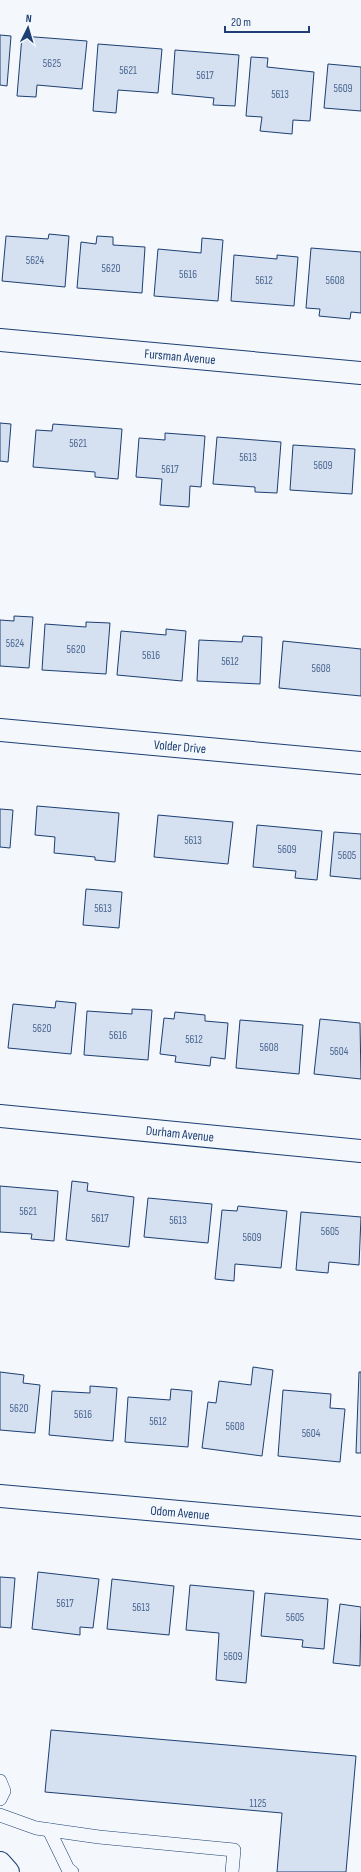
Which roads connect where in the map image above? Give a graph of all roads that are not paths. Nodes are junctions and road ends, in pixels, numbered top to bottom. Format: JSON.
{"nodes":[{"id":1,"x":0,"y":340,"type":"edge"},
{"id":2,"x":361,"y":373,"type":"edge"},
{"id":3,"x":0,"y":730,"type":"edge"},
{"id":4,"x":361,"y":763,"type":"edge"},
{"id":5,"x":0,"y":1116,"type":"edge"},
{"id":6,"x":361,"y":1151,"type":"edge"},
{"id":7,"x":0,"y":1496,"type":"edge"},
{"id":8,"x":361,"y":1528,"type":"edge"},
{"id":9,"x":0,"y":1781,"type":"edge"},
{"id":10,"x":0,"y":1799,"type":"edge"},
{"id":11,"x":0,"y":1815,"type":"edge"},
{"id":12,"x":49,"y":1830,"type":"junction"},
{"id":13,"x":0,"y":1863,"type":"edge"},
{"id":14,"x":8,"y":1872,"type":"edge"},
{"id":15,"x":72,"y":1872,"type":"edge"},
{"id":16,"x":232,"y":1872,"type":"edge"}],
"edges":[{"from":1,"to":2,"type":"street","name":"Fursman Avenue"},
{"from":3,"to":4,"type":"street","name":"Volder Drive"},
{"from":5,"to":6,"type":"street","name":"Durham Avenue"},
{"from":7,"to":8,"type":"street","name":"Odom Avenue"},
{"from":9,"to":10,"type":"lane"},
{"from":11,"to":12,"type":"lane"},
{"from":12,"to":15,"type":"lane"},
{"from":12,"to":16,"type":"lane"},
{"from":13,"to":14,"type":"street"}]}
